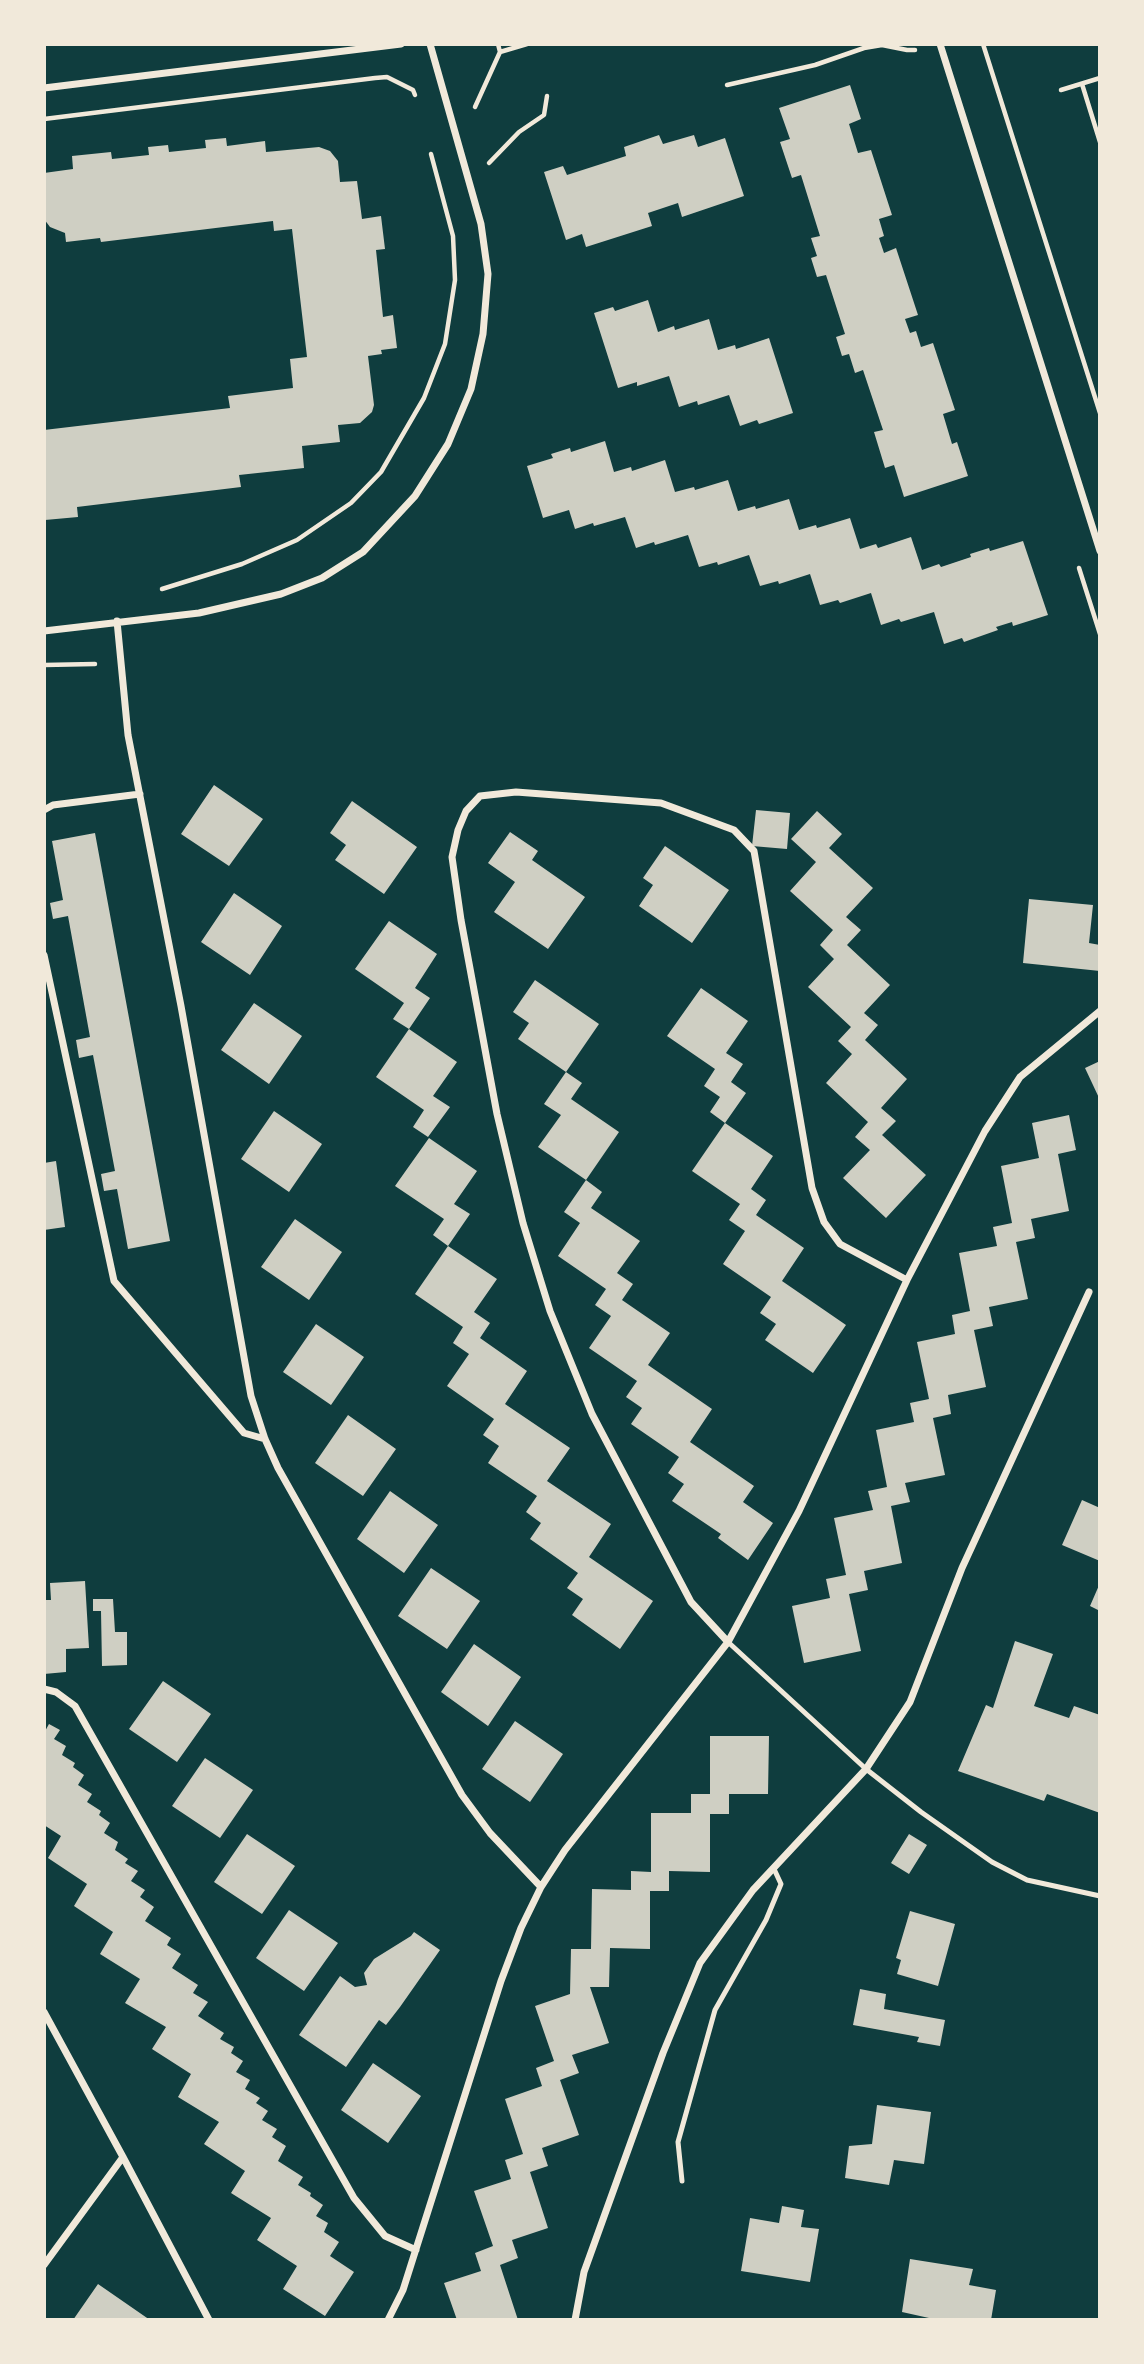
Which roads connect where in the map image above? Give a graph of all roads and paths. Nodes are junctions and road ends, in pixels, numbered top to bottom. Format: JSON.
{"nodes":[{"id":1,"x":401,"y":44,"type":"edge"},
{"id":2,"x":430,"y":44,"type":"edge"},
{"id":3,"x":498,"y":44,"type":"edge"},
{"id":4,"x":527,"y":44,"type":"edge"},
{"id":5,"x":983,"y":44,"type":"edge"},
{"id":6,"x":940,"y":45,"type":"edge"},
{"id":7,"x":500,"y":52,"type":"junction"},
{"id":8,"x":1100,"y":78,"type":"edge"},
{"id":9,"x":1082,"y":84,"type":"junction"},
{"id":10,"x":727,"y":85,"type":"dead end"},
{"id":11,"x":44,"y":88,"type":"edge"},
{"id":12,"x":413,"y":90,"type":"dead end"},
{"id":13,"x":1061,"y":90,"type":"dead end"},
{"id":14,"x":547,"y":96,"type":"dead end"},
{"id":15,"x":473,"y":111,"type":"dead end"},
{"id":16,"x":44,"y":119,"type":"edge"},
{"id":17,"x":1100,"y":142,"type":"edge"},
{"id":18,"x":429,"y":146,"type":"dead end"},
{"id":19,"x":488,"y":164,"type":"dead end"},
{"id":20,"x":1100,"y":413,"type":"edge"},
{"id":21,"x":1100,"y":551,"type":"edge"},
{"id":22,"x":157,"y":590,"type":"dead end"},
{"id":23,"x":117,"y":621,"type":"junction"},
{"id":24,"x":44,"y":631,"type":"edge"},
{"id":25,"x":96,"y":664,"type":"dead end"},
{"id":26,"x":44,"y":665,"type":"edge"},
{"id":27,"x":140,"y":794,"type":"junction"},
{"id":28,"x":44,"y":810,"type":"edge"},
{"id":29,"x":44,"y":955,"type":"edge"},
{"id":30,"x":1100,"y":1011,"type":"edge"},
{"id":31,"x":906,"y":1280,"type":"junction"},
{"id":32,"x":1089,"y":1292,"type":"dead end"},
{"id":33,"x":265,"y":1440,"type":"junction"},
{"id":34,"x":728,"y":1642,"type":"junction"},
{"id":35,"x":44,"y":1689,"type":"edge"},
{"id":36,"x":866,"y":1769,"type":"junction"},
{"id":37,"x":774,"y":1869,"type":"junction"},
{"id":38,"x":541,"y":1887,"type":"junction"},
{"id":39,"x":1100,"y":1896,"type":"edge"},
{"id":40,"x":44,"y":2012,"type":"edge"},
{"id":41,"x":123,"y":2157,"type":"junction"},
{"id":42,"x":682,"y":2181,"type":"dead end"},
{"id":43,"x":416,"y":2250,"type":"junction"},
{"id":44,"x":44,"y":2265,"type":"edge"},
{"id":45,"x":209,"y":2320,"type":"edge"},
{"id":46,"x":388,"y":2320,"type":"edge"},
{"id":47,"x":575,"y":2320,"type":"edge"}],
"edges":[{"from":1,"to":11,"type":"street"},
{"from":2,"to":23,"type":"street"},
{"from":3,"to":7,"type":"path"},
{"from":4,"to":7,"type":"path"},
{"from":5,"to":20,"type":"path"},
{"from":6,"to":10,"type":"path"},
{"from":6,"to":21,"type":"street"},
{"from":7,"to":15,"type":"path"},
{"from":8,"to":9,"type":"path"},
{"from":9,"to":13,"type":"path"},
{"from":9,"to":17,"type":"path"},
{"from":12,"to":16,"type":"path"},
{"from":14,"to":19,"type":"path"},
{"from":18,"to":22,"type":"path"},
{"from":23,"to":24,"type":"street"},
{"from":23,"to":27,"type":"street"},
{"from":25,"to":26,"type":"path"},
{"from":27,"to":28,"type":"street"},
{"from":27,"to":33,"type":"street"},
{"from":29,"to":33,"type":"street"},
{"from":30,"to":31,"type":"street"},
{"from":31,"to":34,"type":"street"},
{"from":31,"to":34,"type":"street"},
{"from":32,"to":36,"type":"street"},
{"from":33,"to":38,"type":"street"},
{"from":34,"to":36,"type":"lane"},
{"from":34,"to":38,"type":"street"},
{"from":35,"to":43,"type":"street"},
{"from":36,"to":37,"type":"street"},
{"from":36,"to":39,"type":"lane"},
{"from":37,"to":42,"type":"lane"},
{"from":37,"to":47,"type":"street"},
{"from":38,"to":43,"type":"street"},
{"from":40,"to":41,"type":"street"},
{"from":41,"to":44,"type":"street"},
{"from":41,"to":45,"type":"street"},
{"from":43,"to":46,"type":"street"}]}
